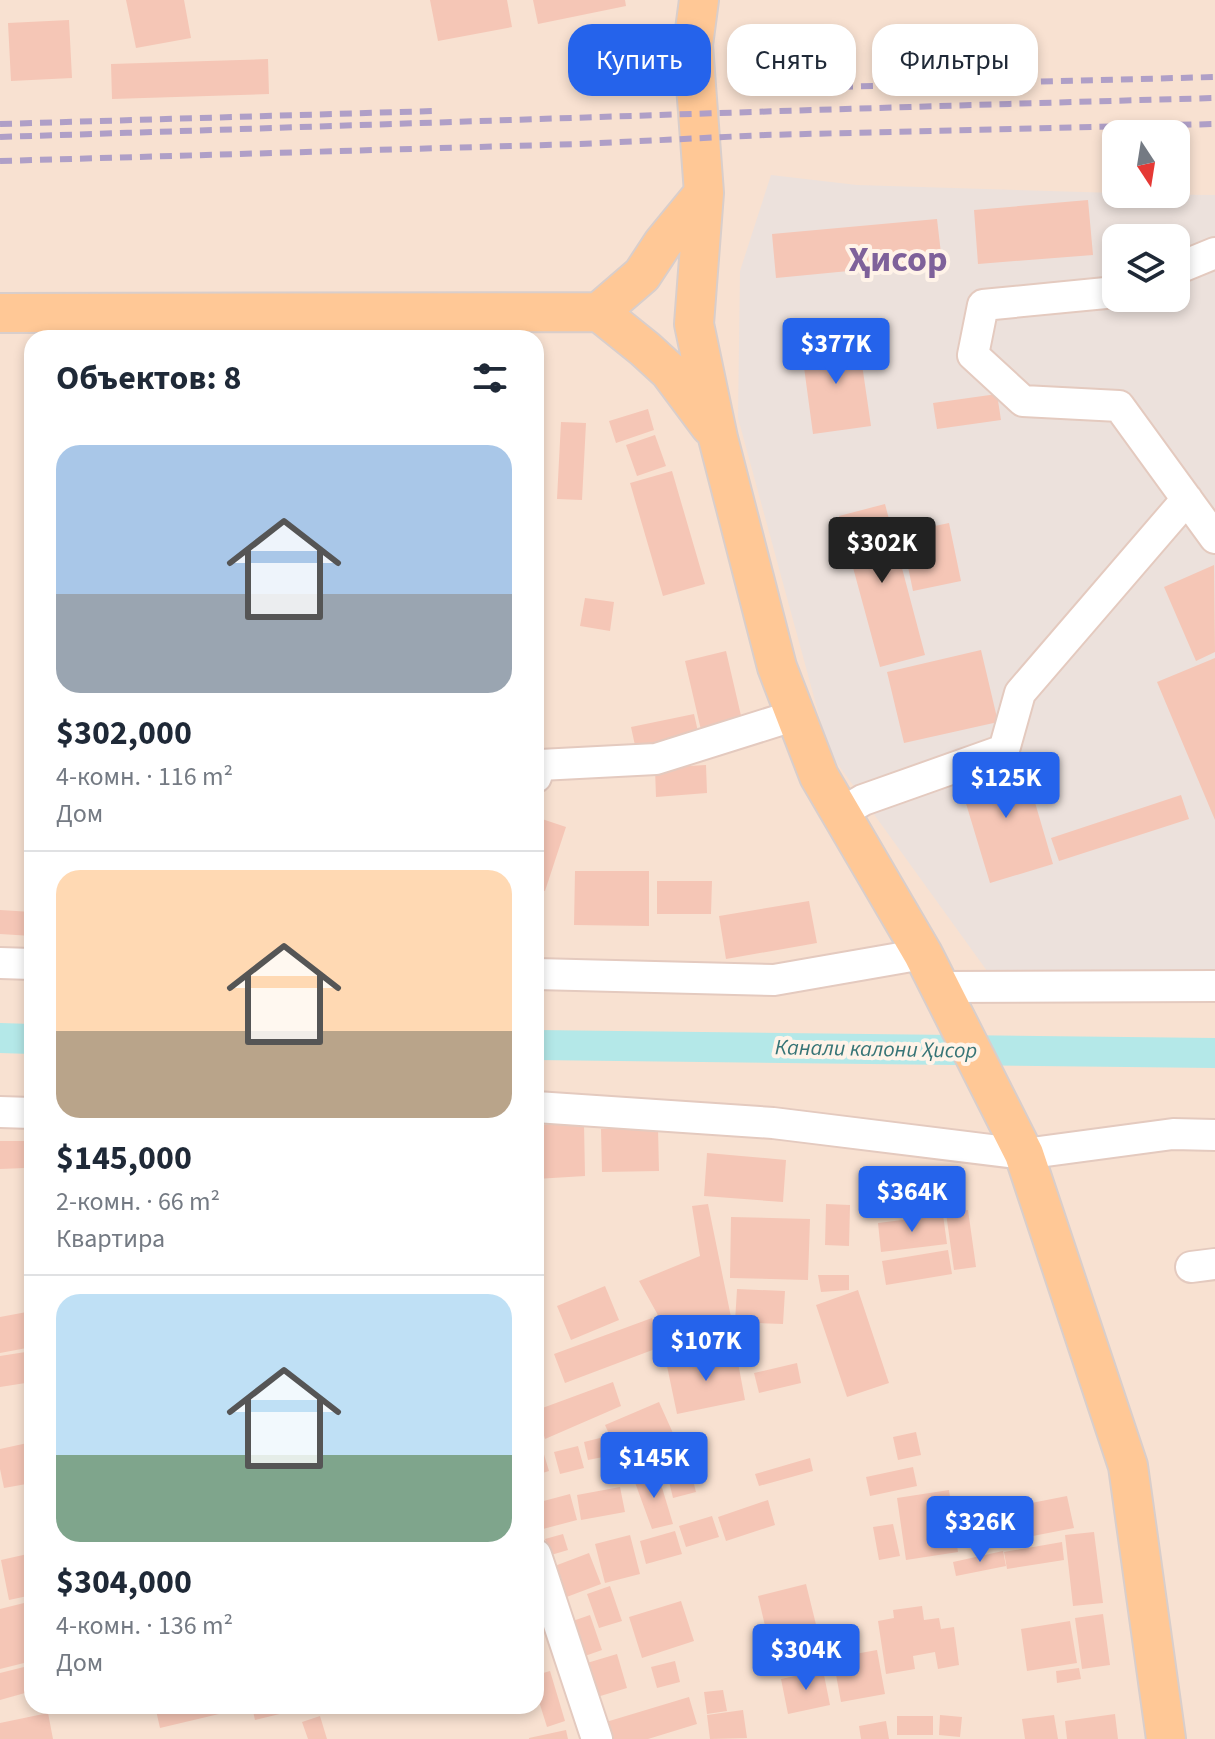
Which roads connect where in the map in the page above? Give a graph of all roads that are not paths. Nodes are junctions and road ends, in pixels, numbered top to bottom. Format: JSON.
{"nodes":[{"id":1,"x":699,"y":0,"type":"edge"},
{"id":2,"x":704,"y":193,"type":"junction"},
{"id":3,"x":1215,"y":253,"type":"edge"},
{"id":4,"x":1190,"y":263,"type":"edge"},
{"id":5,"x":1102,"y":293,"type":"edge"},
{"id":6,"x":599,"y":312,"type":"junction"},
{"id":7,"x":0,"y":313,"type":"edge"},
{"id":8,"x":718,"y":438,"type":"junction"},
{"id":9,"x":1187,"y":499,"type":"junction"},
{"id":10,"x":1215,"y":538,"type":"edge"},
{"id":11,"x":796,"y":715,"type":"junction"},
{"id":12,"x":544,"y":765,"type":"edge"},
{"id":13,"x":841,"y":813,"type":"junction"},
{"id":14,"x":923,"y":954,"type":"junction"},
{"id":15,"x":0,"y":963,"type":"edge"},
{"id":16,"x":24,"y":964,"type":"edge"},
{"id":17,"x":544,"y":974,"type":"edge"},
{"id":18,"x":1215,"y":986,"type":"edge"},
{"id":19,"x":942,"y":990,"type":"junction"},
{"id":20,"x":544,"y":1108,"type":"edge"},
{"id":21,"x":0,"y":1112,"type":"edge"},
{"id":22,"x":24,"y":1113,"type":"edge"},
{"id":23,"x":1215,"y":1135,"type":"edge"},
{"id":24,"x":1021,"y":1145,"type":"junction"},
{"id":25,"x":544,"y":1579,"type":"edge"},
{"id":26,"x":597,"y":1739,"type":"edge"},
{"id":27,"x":1166,"y":1739,"type":"edge"}],
"edges":[{"from":1,"to":2,"type":"main road"},
{"from":2,"to":6,"type":"main road"},
{"from":2,"to":8,"type":"main road"},
{"from":3,"to":4,"type":"street"},
{"from":5,"to":9,"type":"street"},
{"from":6,"to":7,"type":"main road"},
{"from":6,"to":8,"type":"main road"},
{"from":8,"to":11,"type":"main road"},
{"from":9,"to":10,"type":"street"},
{"from":9,"to":13,"type":"street"},
{"from":11,"to":12,"type":"street"},
{"from":11,"to":13,"type":"main road"},
{"from":13,"to":14,"type":"main road"},
{"from":14,"to":17,"type":"street"},
{"from":14,"to":19,"type":"main road"},
{"from":15,"to":16,"type":"street"},
{"from":18,"to":19,"type":"street"},
{"from":19,"to":24,"type":"main road"},
{"from":20,"to":24,"type":"street"},
{"from":21,"to":22,"type":"street"},
{"from":23,"to":24,"type":"street"},
{"from":24,"to":27,"type":"main road"},
{"from":25,"to":26,"type":"street"}]}
